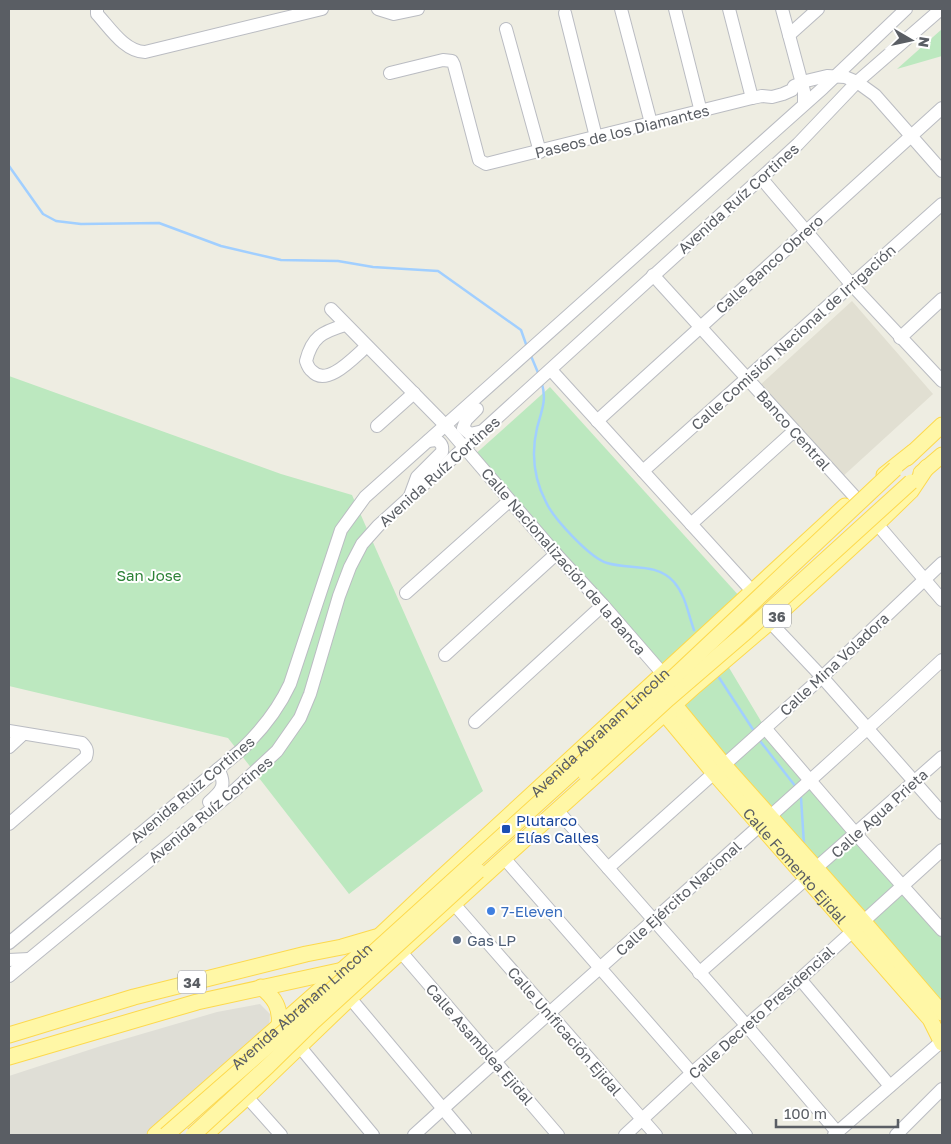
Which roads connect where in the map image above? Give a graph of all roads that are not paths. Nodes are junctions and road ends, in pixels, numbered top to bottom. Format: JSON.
{"nodes":[{"id":1,"x":97,"y":9,"type":"edge"},
{"id":2,"x":322,"y":9,"type":"edge"},
{"id":3,"x":378,"y":9,"type":"edge"},
{"id":4,"x":418,"y":9,"type":"edge"},
{"id":5,"x":621,"y":9,"type":"edge"},
{"id":6,"x":675,"y":9,"type":"edge"},
{"id":7,"x":729,"y":9,"type":"edge"},
{"id":8,"x":782,"y":9,"type":"edge"},
{"id":9,"x":818,"y":9,"type":"edge"},
{"id":10,"x":906,"y":9,"type":"edge"},
{"id":11,"x":940,"y":9,"type":"edge"},
{"id":12,"x":566,"y":13,"type":"dead end"},
{"id":13,"x":506,"y":29,"type":"dead end"},
{"id":14,"x":789,"y":35,"type":"junction"},
{"id":15,"x":390,"y":73,"type":"dead end"},
{"id":16,"x":833,"y":76,"type":"junction"},
{"id":17,"x":857,"y":82,"type":"junction"},
{"id":18,"x":798,"y":84,"type":"junction"},
{"id":19,"x":757,"y":97,"type":"junction"},
{"id":20,"x":804,"y":104,"type":"junction"},
{"id":21,"x":942,"y":108,"type":"edge"},
{"id":22,"x":701,"y":112,"type":"junction"},
{"id":23,"x":652,"y":123,"type":"junction"},
{"id":24,"x":596,"y":137,"type":"junction"},
{"id":25,"x":912,"y":137,"type":"junction"},
{"id":26,"x":540,"y":152,"type":"junction"},
{"id":27,"x":942,"y":171,"type":"edge"},
{"id":28,"x":761,"y":178,"type":"junction"},
{"id":29,"x":942,"y":204,"type":"edge"},
{"id":30,"x":806,"y":232,"type":"junction"},
{"id":31,"x":653,"y":275,"type":"junction"},
{"id":32,"x":851,"y":284,"type":"junction"},
{"id":33,"x":942,"y":299,"type":"edge"},
{"id":34,"x":331,"y":309,"type":"dead end"},
{"id":35,"x":345,"y":325,"type":"junction"},
{"id":36,"x":699,"y":327,"type":"junction"},
{"id":37,"x":900,"y":338,"type":"junction"},
{"id":38,"x":367,"y":346,"type":"junction"},
{"id":39,"x":515,"y":364,"type":"junction"},
{"id":40,"x":551,"y":370,"type":"junction"},
{"id":41,"x":747,"y":379,"type":"junction"},
{"id":42,"x":942,"y":381,"type":"edge"},
{"id":43,"x":414,"y":393,"type":"junction"},
{"id":44,"x":597,"y":421,"type":"junction"},
{"id":45,"x":942,"y":425,"type":"edge"},
{"id":46,"x":377,"y":426,"type":"dead end"},
{"id":47,"x":446,"y":426,"type":"junction"},
{"id":48,"x":484,"y":430,"type":"junction"},
{"id":49,"x":794,"y":431,"type":"junction"},
{"id":50,"x":428,"y":441,"type":"junction"},
{"id":51,"x":464,"y":448,"type":"junction"},
{"id":52,"x":913,"y":452,"type":"junction"},
{"id":53,"x":942,"y":454,"type":"edge"},
{"id":54,"x":927,"y":467,"type":"junction"},
{"id":55,"x":643,"y":471,"type":"junction"},
{"id":56,"x":373,"y":489,"type":"joint"},
{"id":57,"x":855,"y":497,"type":"junction"},
{"id":58,"x":409,"y":498,"type":"junction"},
{"id":59,"x":509,"y":501,"type":"junction"},
{"id":60,"x":691,"y":524,"type":"junction"},
{"id":61,"x":877,"y":524,"type":"junction"},
{"id":62,"x":556,"y":554,"type":"junction"},
{"id":63,"x":942,"y":563,"type":"edge"},
{"id":64,"x":923,"y":580,"type":"junction"},
{"id":65,"x":752,"y":591,"type":"junction"},
{"id":66,"x":406,"y":593,"type":"dead end"},
{"id":67,"x":942,"y":600,"type":"edge"},
{"id":68,"x":603,"y":605,"type":"junction"},
{"id":69,"x":770,"y":622,"type":"junction"},
{"id":70,"x":445,"y":655,"type":"dead end"},
{"id":71,"x":942,"y":660,"type":"edge"},
{"id":72,"x":675,"y":662,"type":"junction"},
{"id":73,"x":822,"y":677,"type":"junction"},
{"id":74,"x":654,"y":682,"type":"junction"},
{"id":75,"x":695,"y":686,"type":"junction"},
{"id":76,"x":670,"y":710,"type":"junction"},
{"id":77,"x":475,"y":722,"type":"dead end"},
{"id":78,"x":765,"y":728,"type":"junction"},
{"id":79,"x":868,"y":729,"type":"junction"},
{"id":80,"x":9,"y":731,"type":"edge"},
{"id":81,"x":24,"y":734,"type":"junction"},
{"id":82,"x":9,"y":747,"type":"edge"},
{"id":83,"x":942,"y":757,"type":"edge"},
{"id":84,"x":719,"y":769,"type":"junction"},
{"id":85,"x":218,"y":770,"type":"junction"},
{"id":86,"x":810,"y":782,"type":"junction"},
{"id":87,"x":914,"y":782,"type":"junction"},
{"id":88,"x":557,"y":810,"type":"junction"},
{"id":89,"x":942,"y":813,"type":"edge"},
{"id":90,"x":765,"y":820,"type":"junction"},
{"id":91,"x":9,"y":824,"type":"edge"},
{"id":92,"x":856,"y":834,"type":"junction"},
{"id":93,"x":942,"y":850,"type":"edge"},
{"id":94,"x":504,"y":858,"type":"junction"},
{"id":95,"x":141,"y":867,"type":"junction"},
{"id":96,"x":608,"y":868,"type":"junction"},
{"id":97,"x":812,"y":873,"type":"junction"},
{"id":98,"x":903,"y":886,"type":"junction"},
{"id":99,"x":454,"y":904,"type":"junction"},
{"id":100,"x":653,"y":920,"type":"junction"},
{"id":101,"x":858,"y":926,"type":"junction"},
{"id":102,"x":942,"y":930,"type":"edge"},
{"id":103,"x":377,"y":937,"type":"junction"},
{"id":104,"x":9,"y":943,"type":"edge"},
{"id":105,"x":402,"y":952,"type":"junction"},
{"id":106,"x":306,"y":954,"type":"junction"},
{"id":107,"x":356,"y":958,"type":"junction"},
{"id":108,"x":30,"y":959,"type":"junction"},
{"id":109,"x":9,"y":960,"type":"edge"},
{"id":110,"x":601,"y":968,"type":"junction"},
{"id":111,"x":342,"y":970,"type":"junction"},
{"id":112,"x":377,"y":972,"type":"junction"},
{"id":113,"x":699,"y":973,"type":"junction"},
{"id":114,"x":9,"y":976,"type":"edge"},
{"id":115,"x":296,"y":979,"type":"junction"},
{"id":116,"x":800,"y":979,"type":"junction"},
{"id":117,"x":326,"y":985,"type":"junction"},
{"id":118,"x":261,"y":987,"type":"junction"},
{"id":119,"x":350,"y":998,"type":"junction"},
{"id":120,"x":91,"y":1011,"type":"junction"},
{"id":121,"x":296,"y":1012,"type":"junction"},
{"id":122,"x":549,"y":1014,"type":"junction"},
{"id":123,"x":942,"y":1014,"type":"edge"},
{"id":124,"x":746,"y":1025,"type":"junction"},
{"id":125,"x":279,"y":1026,"type":"junction"},
{"id":126,"x":316,"y":1032,"type":"junction"},
{"id":127,"x":9,"y":1035,"type":"edge"},
{"id":128,"x":942,"y":1042,"type":"edge"},
{"id":129,"x":300,"y":1047,"type":"junction"},
{"id":130,"x":13,"y":1056,"type":"edge"},
{"id":131,"x":496,"y":1061,"type":"junction"},
{"id":132,"x":692,"y":1073,"type":"junction"},
{"id":133,"x":890,"y":1086,"type":"junction"},
{"id":134,"x":942,"y":1089,"type":"edge"},
{"id":135,"x":247,"y":1097,"type":"junction"},
{"id":136,"x":442,"y":1110,"type":"junction"},
{"id":137,"x":642,"y":1120,"type":"junction"},
{"id":138,"x":835,"y":1134,"type":"edge"},
{"id":139,"x":155,"y":1135,"type":"edge"},
{"id":140,"x":166,"y":1135,"type":"edge"},
{"id":141,"x":193,"y":1135,"type":"edge"},
{"id":142,"x":205,"y":1135,"type":"edge"},
{"id":143,"x":281,"y":1135,"type":"edge"},
{"id":144,"x":373,"y":1135,"type":"edge"},
{"id":145,"x":414,"y":1135,"type":"edge"},
{"id":146,"x":465,"y":1135,"type":"edge"},
{"id":147,"x":558,"y":1135,"type":"edge"},
{"id":148,"x":625,"y":1135,"type":"edge"},
{"id":149,"x":656,"y":1135,"type":"edge"},
{"id":150,"x":746,"y":1135,"type":"edge"},
{"id":151,"x":896,"y":1135,"type":"edge"}],
"edges":[{"from":1,"to":2,"type":"street"},
{"from":3,"to":4,"type":"street"},
{"from":5,"to":23,"type":"street"},
{"from":6,"to":22,"type":"street"},
{"from":7,"to":19,"type":"street"},
{"from":8,"to":14,"type":"street"},
{"from":9,"to":14,"type":"street"},
{"from":10,"to":16,"type":"street","name":"Avenida Ruíz Cortines"},
{"from":11,"to":17,"type":"street","name":"Avenida Ruíz Cortines"},
{"from":12,"to":24,"type":"street"},
{"from":13,"to":26,"type":"street"},
{"from":14,"to":18,"type":"street"},
{"from":15,"to":26,"type":"street","name":"Paseos de los Diamantes"},
{"from":16,"to":17,"type":"street"},
{"from":16,"to":18,"type":"street","name":"Paseos de los Diamantes"},
{"from":16,"to":20,"type":"street","name":"Avenida Ruíz Cortines"},
{"from":17,"to":25,"type":"street"},
{"from":17,"to":28,"type":"street","name":"Avenida Ruíz Cortines"},
{"from":18,"to":19,"type":"street","name":"Paseos de los Diamantes"},
{"from":18,"to":20,"type":"street"},
{"from":19,"to":22,"type":"street","name":"Paseos de los Diamantes"},
{"from":20,"to":39,"type":"street","name":"Avenida Ruíz Cortines"},
{"from":21,"to":25,"type":"street","name":"Calle Banco Obrero"},
{"from":22,"to":23,"type":"street","name":"Paseos de los Diamantes"},
{"from":23,"to":24,"type":"street","name":"Paseos de los Diamantes"},
{"from":24,"to":26,"type":"street","name":"Paseos de los Diamantes"},
{"from":25,"to":27,"type":"street"},
{"from":25,"to":30,"type":"street","name":"Calle Banco Obrero"},
{"from":28,"to":30,"type":"street"},
{"from":28,"to":31,"type":"street","name":"Avenida Ruíz Cortines"},
{"from":29,"to":32,"type":"street","name":"Calle Comisión Nacional de Irrigación"},
{"from":30,"to":32,"type":"street"},
{"from":30,"to":36,"type":"street","name":"Calle Banco Obrero"},
{"from":31,"to":36,"type":"street","name":"Banco Central"},
{"from":31,"to":40,"type":"street","name":"Avenida Ruíz Cortines"},
{"from":32,"to":37,"type":"street"},
{"from":32,"to":41,"type":"street","name":"Calle Comisión Nacional de Irrigación"},
{"from":33,"to":37,"type":"street"},
{"from":34,"to":35,"type":"street","name":"Calle Nacionalización de la Banca"},
{"from":35,"to":38,"type":"street","name":"Calle Nacionalización de la Banca"},
{"from":35,"to":38,"type":"street"},
{"from":36,"to":41,"type":"street","name":"Banco Central"},
{"from":36,"to":44,"type":"street","name":"Calle Banco Obrero"},
{"from":37,"to":42,"type":"street"},
{"from":38,"to":43,"type":"street","name":"Calle Nacionalización de la Banca"},
{"from":39,"to":47,"type":"street","name":"Avenida Ruíz Cortines"},
{"from":39,"to":48,"type":"street"},
{"from":40,"to":44,"type":"street"},
{"from":40,"to":48,"type":"street","name":"Avenida Ruíz Cortines"},
{"from":41,"to":49,"type":"street","name":"Banco Central"},
{"from":41,"to":55,"type":"street","name":"Calle Comisión Nacional de Irrigación"},
{"from":43,"to":46,"type":"street"},
{"from":43,"to":47,"type":"street","name":"Calle Nacionalización de la Banca"},
{"from":44,"to":55,"type":"street"},
{"from":45,"to":52,"type":"main road","name":"Avenida Abraham Lincoln","number":"36"},
{"from":47,"to":50,"type":"street","name":"Avenida Ruíz Cortines"},
{"from":47,"to":51,"type":"street","name":"Calle Nacionalización de la Banca"},
{"from":48,"to":51,"type":"street","name":"Avenida Ruíz Cortines"},
{"from":49,"to":57,"type":"street","name":"Banco Central"},
{"from":49,"to":60,"type":"street"},
{"from":50,"to":56,"type":"street","name":"Avenida Ruíz Cortines"},
{"from":50,"to":58,"type":"street"},
{"from":51,"to":58,"type":"street","name":"Avenida Ruíz Cortines"},
{"from":51,"to":59,"type":"street","name":"Calle Nacionalización de la Banca"},
{"from":52,"to":57,"type":"main road","name":"Avenida Abraham Lincoln","number":"36"},
{"from":52,"to":140,"type":"main road","name":"Avenida Abraham Lincoln","number":"36","bridge":true},
{"from":53,"to":54,"type":"main road","number":"36"},
{"from":54,"to":61,"type":"main road","name":"Avenida Abraham Lincoln","number":"36"},
{"from":54,"to":141,"type":"main road","number":"36","bridge":true},
{"from":55,"to":60,"type":"street"},
{"from":56,"to":85,"type":"street","name":"Avenida Ruiz Cortines"},
{"from":57,"to":65,"type":"main road","name":"Avenida Abraham Lincoln","number":"36"},
{"from":58,"to":95,"type":"street","name":"Avenida Ruíz Cortines"},
{"from":59,"to":62,"type":"street","name":"Calle Nacionalización de la Banca"},
{"from":59,"to":66,"type":"street"},
{"from":60,"to":65,"type":"street"},
{"from":61,"to":64,"type":"street"},
{"from":61,"to":69,"type":"main road","name":"Avenida Abraham Lincoln","number":"36"},
{"from":62,"to":68,"type":"street","name":"Calle Nacionalización de la Banca"},
{"from":62,"to":70,"type":"street"},
{"from":63,"to":64,"type":"street","name":"Calle Mina Voladora"},
{"from":64,"to":67,"type":"street"},
{"from":64,"to":73,"type":"street","name":"Calle Mina Voladora"},
{"from":65,"to":72,"type":"main road","name":"Avenida Abraham Lincoln","number":"36"},
{"from":68,"to":74,"type":"street","name":"Calle Nacionalización de la Banca"},
{"from":68,"to":77,"type":"street"},
{"from":69,"to":73,"type":"street"},
{"from":69,"to":75,"type":"main road","name":"Avenida Abraham Lincoln","number":"36"},
{"from":71,"to":79,"type":"street","name":"Calle Ejército Nacional"},
{"from":72,"to":74,"type":"main road","name":"Avenida Abraham Lincoln","number":"36"},
{"from":72,"to":75,"type":"main road"},
{"from":73,"to":78,"type":"street","name":"Calle Mina Voladora"},
{"from":73,"to":79,"type":"street"},
{"from":74,"to":76,"type":"main road","name":"Calle Fomento Ejidal"},
{"from":74,"to":103,"type":"main road","name":"Avenida Abraham Lincoln","number":"36"},
{"from":75,"to":76,"type":"main road","name":"Avenida Abraham Lincoln","number":"36"},
{"from":76,"to":84,"type":"main road","name":"Calle Fomento Ejidal"},
{"from":76,"to":88,"type":"main road","name":"Avenida Abraham Lincoln","number":"36"},
{"from":78,"to":84,"type":"street","name":"Calle Mina Voladora"},
{"from":78,"to":86,"type":"street"},
{"from":79,"to":86,"type":"street","name":"Calle Ejército Nacional"},
{"from":79,"to":87,"type":"street"},
{"from":80,"to":81,"type":"street"},
{"from":81,"to":82,"type":"street"},
{"from":81,"to":91,"type":"street"},
{"from":83,"to":87,"type":"street","name":"Calle Agua Prieta"},
{"from":84,"to":90,"type":"main road","name":"Calle Fomento Ejidal"},
{"from":84,"to":96,"type":"street","name":"Calle Mina Voladora"},
{"from":85,"to":95,"type":"street"},
{"from":85,"to":104,"type":"street","name":"Avenida Ruiz Cortines"},
{"from":86,"to":90,"type":"street","name":"Calle Ejército Nacional"},
{"from":86,"to":92,"type":"street"},
{"from":87,"to":89,"type":"street"},
{"from":87,"to":92,"type":"street","name":"Calle Agua Prieta"},
{"from":88,"to":94,"type":"main road","name":"Avenida Abraham Lincoln","number":"36"},
{"from":88,"to":96,"type":"street"},
{"from":90,"to":97,"type":"main road","name":"Calle Fomento Ejidal"},
{"from":90,"to":100,"type":"street","name":"Calle Ejército Nacional"},
{"from":92,"to":97,"type":"street","name":"Calle Agua Prieta"},
{"from":92,"to":98,"type":"street"},
{"from":93,"to":98,"type":"street","name":"Calle Decreto Presidencial"},
{"from":94,"to":99,"type":"main road","name":"Avenida Abraham Lincoln","number":"36"},
{"from":94,"to":110,"type":"street"},
{"from":95,"to":108,"type":"street","name":"Avenida Ruíz Cortines"},
{"from":96,"to":100,"type":"street"},
{"from":97,"to":101,"type":"main road","name":"Calle Fomento Ejidal"},
{"from":97,"to":113,"type":"street","name":"Calle Agua Prieta"},
{"from":98,"to":101,"type":"street","name":"Calle Decreto Presidencial"},
{"from":98,"to":102,"type":"street"},
{"from":99,"to":105,"type":"main road","name":"Avenida Abraham Lincoln","number":"36"},
{"from":99,"to":122,"type":"street","name":"Calle Unificación Ejidal"},
{"from":100,"to":110,"type":"street","name":"Calle Ejército Nacional"},
{"from":100,"to":113,"type":"street"},
{"from":101,"to":116,"type":"street","name":"Calle Decreto Presidencial"},
{"from":101,"to":123,"type":"main road","name":"Calle Fomento Ejidal"},
{"from":101,"to":128,"type":"main road","name":"Calle Fomento Ejidal"},
{"from":103,"to":106,"type":"main road","number":"34"},
{"from":103,"to":107,"type":"main road","name":"Avenida Abraham Lincoln","number":"36"},
{"from":105,"to":112,"type":"main road","name":"Avenida Abraham Lincoln","number":"36"},
{"from":105,"to":131,"type":"street","name":"Calle Asamblea Ejidal"},
{"from":106,"to":107,"type":"main road"},
{"from":106,"to":120,"type":"main road","number":"34"},
{"from":107,"to":111,"type":"main road","name":"Avenida Abraham Lincoln","number":"36"},
{"from":107,"to":112,"type":"main road"},
{"from":108,"to":109,"type":"street"},
{"from":108,"to":114,"type":"street","name":"Avenida Ruíz Cortines"},
{"from":110,"to":122,"type":"street","name":"Calle Ejército Nacional"},
{"from":110,"to":132,"type":"street"},
{"from":111,"to":112,"type":"main road","number":"34"},
{"from":111,"to":115,"type":"main road","number":"34"},
{"from":111,"to":117,"type":"main road","name":"Avenida Abraham Lincoln","number":"36"},
{"from":112,"to":119,"type":"main road","name":"Avenida Abraham Lincoln","number":"36"},
{"from":113,"to":124,"type":"street"},
{"from":115,"to":117,"type":"main road"},
{"from":115,"to":118,"type":"main road","number":"34"},
{"from":116,"to":124,"type":"street","name":"Calle Decreto Presidencial"},
{"from":116,"to":133,"type":"street"},
{"from":117,"to":119,"type":"main road"},
{"from":117,"to":121,"type":"main road","name":"Avenida Abraham Lincoln","number":"36"},
{"from":118,"to":125,"type":"main road"},
{"from":118,"to":130,"type":"main road","number":"34"},
{"from":119,"to":126,"type":"main road","name":"Avenida Abraham Lincoln","number":"36"},
{"from":119,"to":136,"type":"street"},
{"from":120,"to":127,"type":"main road","number":"34"},
{"from":120,"to":130,"type":"main road"},
{"from":121,"to":125,"type":"main road","name":"Avenida Abraham Lincoln","number":"36"},
{"from":121,"to":126,"type":"main road"},
{"from":122,"to":131,"type":"street","name":"Calle Ejército Nacional"},
{"from":122,"to":137,"type":"street","name":"Calle Unificación Ejidal"},
{"from":124,"to":132,"type":"street","name":"Calle Decreto Presidencial"},
{"from":124,"to":138,"type":"street"},
{"from":125,"to":139,"type":"main road","name":"Avenida Abraham Lincoln","number":"36"},
{"from":126,"to":129,"type":"main road","name":"Avenida Abraham Lincoln","number":"36"},
{"from":128,"to":133,"type":"street"},
{"from":129,"to":135,"type":"main road","name":"Avenida Abraham Lincoln","number":"36"},
{"from":129,"to":144,"type":"street"},
{"from":131,"to":136,"type":"street","name":"Calle Ejército Nacional"},
{"from":131,"to":147,"type":"street","name":"Calle Asamblea Ejidal"},
{"from":132,"to":137,"type":"street","name":"Calle Decreto Presidencial"},
{"from":132,"to":150,"type":"street"},
{"from":133,"to":138,"type":"street"},
{"from":134,"to":151,"type":"street"},
{"from":135,"to":142,"type":"main road","name":"Avenida Abraham Lincoln","number":"36"},
{"from":135,"to":143,"type":"street"},
{"from":136,"to":145,"type":"street","name":"Calle Ejército Nacional"},
{"from":136,"to":146,"type":"street"},
{"from":137,"to":148,"type":"street","name":"Calle Decreto Presidencial"},
{"from":137,"to":149,"type":"street","name":"Calle Unificación Ejidal"}]}
